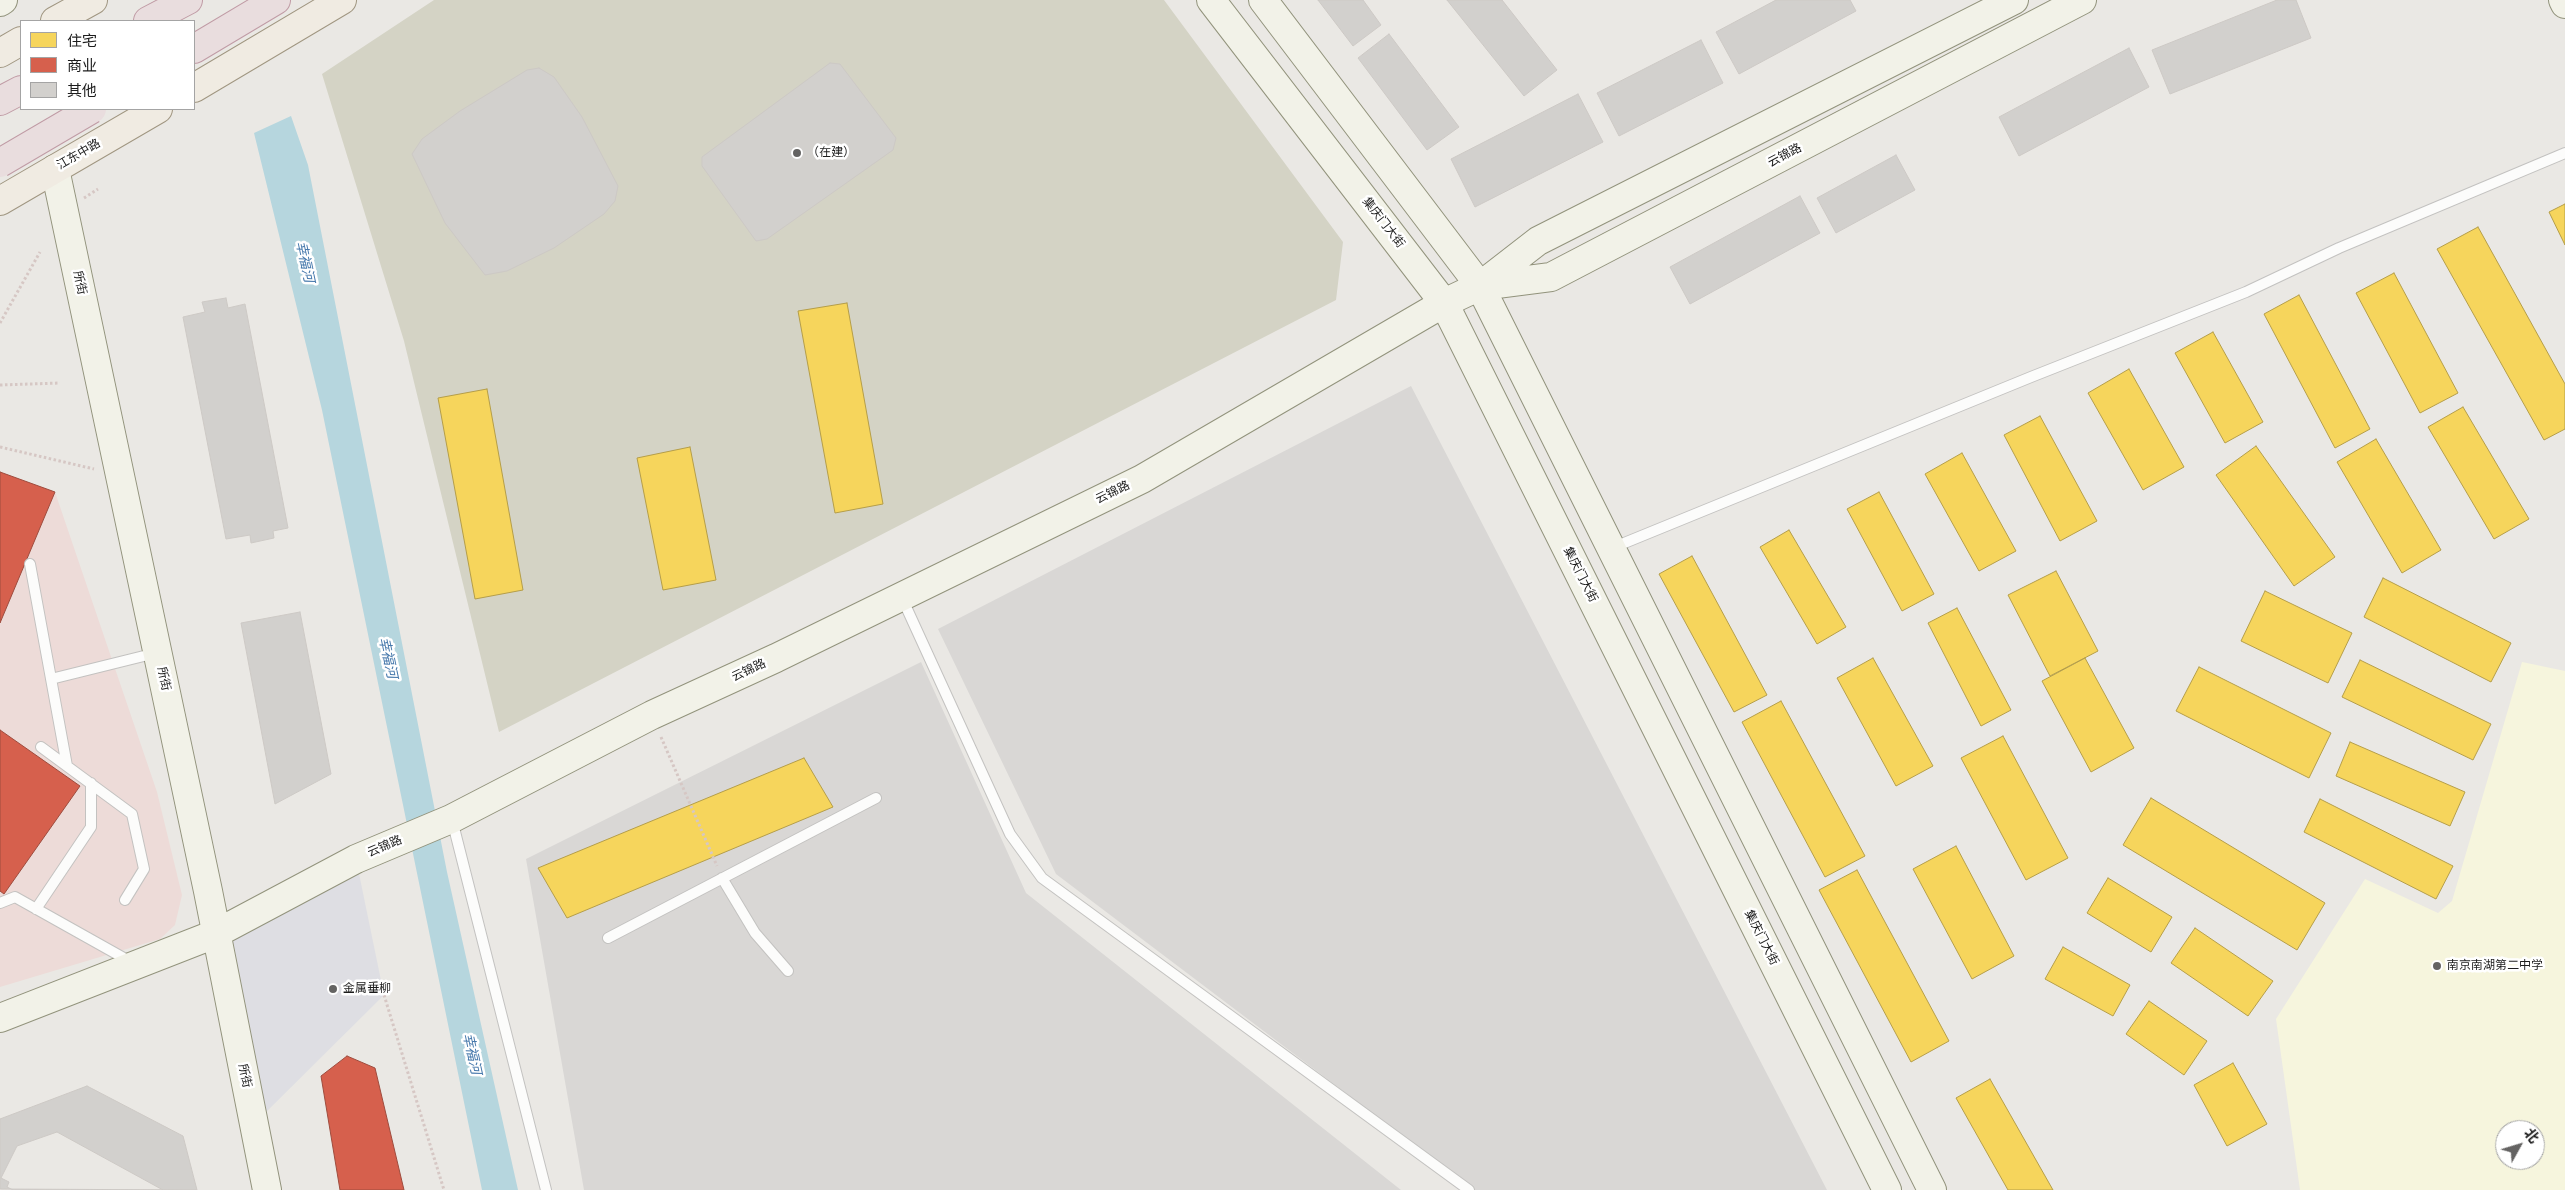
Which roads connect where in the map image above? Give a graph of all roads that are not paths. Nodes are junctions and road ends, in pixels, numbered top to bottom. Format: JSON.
{"nodes":[{"id":1,"x":93,"y":0,"type":"edge"},
{"id":2,"x":188,"y":0,"type":"edge"},
{"id":3,"x":276,"y":0,"type":"edge"},
{"id":4,"x":342,"y":0,"type":"edge"},
{"id":5,"x":1211,"y":0,"type":"edge"},
{"id":6,"x":1263,"y":0,"type":"edge"},
{"id":7,"x":2014,"y":0,"type":"edge"},
{"id":8,"x":2082,"y":0,"type":"edge"},
{"id":9,"x":2563,"y":0,"type":"edge"},
{"id":10,"x":2565,"y":4,"type":"edge"},
{"id":11,"x":58,"y":20,"type":"edge"},
{"id":12,"x":150,"y":20,"type":"edge"},
{"id":13,"x":20,"y":42,"type":"edge"},
{"id":14,"x":195,"y":48,"type":"edge"},
{"id":15,"x":0,"y":53,"type":"edge"},
{"id":16,"x":195,"y":87,"type":"edge"},
{"id":17,"x":20,"y":91,"type":"edge"},
{"id":18,"x":0,"y":101,"type":"edge"},
{"id":19,"x":90,"y":110,"type":"edge"},
{"id":20,"x":156,"y":110,"type":"edge"},
{"id":21,"x":2565,"y":153,"type":"edge"},
{"id":22,"x":0,"y":163,"type":"edge"},
{"id":23,"x":55,"y":169,"type":"junction"},
{"id":24,"x":0,"y":201,"type":"edge"},
{"id":25,"x":1480,"y":286,"type":"junction"},
{"id":26,"x":1444,"y":302,"type":"junction"},
{"id":27,"x":1611,"y":548,"type":"junction"},
{"id":28,"x":30,"y":564,"type":"dead end"},
{"id":29,"x":901,"y":597,"type":"junction"},
{"id":30,"x":158,"y":653,"type":"junction"},
{"id":31,"x":51,"y":679,"type":"junction"},
{"id":32,"x":41,"y":747,"type":"dead end"},
{"id":33,"x":67,"y":766,"type":"junction"},
{"id":34,"x":91,"y":783,"type":"junction"},
{"id":35,"x":876,"y":798,"type":"dead end"},
{"id":36,"x":451,"y":819,"type":"junction"},
{"id":37,"x":722,"y":878,"type":"junction"},
{"id":38,"x":125,"y":900,"type":"dead end"},
{"id":39,"x":0,"y":903,"type":"edge"},
{"id":40,"x":36,"y":908,"type":"junction"},
{"id":41,"x":215,"y":934,"type":"junction"},
{"id":42,"x":608,"y":938,"type":"dead end"},
{"id":43,"x":137,"y":965,"type":"junction"},
{"id":44,"x":788,"y":971,"type":"dead end"},
{"id":45,"x":0,"y":1018,"type":"edge"},
{"id":46,"x":267,"y":1190,"type":"edge"},
{"id":47,"x":546,"y":1190,"type":"edge"},
{"id":48,"x":1469,"y":1190,"type":"edge"},
{"id":49,"x":1887,"y":1190,"type":"edge"},
{"id":50,"x":1932,"y":1190,"type":"edge"}],
"edges":[{"from":1,"to":11,"type":"main road"},
{"from":2,"to":12,"type":"highway"},
{"from":3,"to":14,"type":"highway"},
{"from":4,"to":16,"type":"main road"},
{"from":5,"to":26,"type":"street","name":"集庆门大街"},
{"from":6,"to":25,"type":"street"},
{"from":7,"to":25,"type":"street","name":"云锦路"},
{"from":8,"to":25,"type":"street","name":"云锦路"},
{"from":9,"to":10,"type":"street"},
{"from":13,"to":15,"type":"main road"},
{"from":17,"to":18,"type":"highway"},
{"from":19,"to":22,"type":"highway","bridge":true},
{"from":20,"to":23,"type":"main road","name":"江东中路"},
{"from":21,"to":27,"type":"lane"},
{"from":23,"to":24,"type":"main road","name":"江东中路"},
{"from":23,"to":30,"type":"street","name":"所街"},
{"from":25,"to":26,"type":"street","name":"云锦路"},
{"from":25,"to":27,"type":"street"},
{"from":26,"to":29,"type":"street","name":"云锦路"},
{"from":26,"to":49,"type":"street","name":"集庆门大街"},
{"from":27,"to":50,"type":"street"},
{"from":28,"to":31,"type":"lane"},
{"from":29,"to":36,"type":"street","name":"云锦路"},
{"from":29,"to":48,"type":"lane"},
{"from":30,"to":31,"type":"lane"},
{"from":30,"to":41,"type":"street","name":"所街"},
{"from":31,"to":33,"type":"lane"},
{"from":32,"to":33,"type":"lane"},
{"from":33,"to":34,"type":"lane"},
{"from":34,"to":38,"type":"lane"},
{"from":34,"to":40,"type":"lane"},
{"from":35,"to":37,"type":"lane"},
{"from":36,"to":41,"type":"street","name":"云锦路"},
{"from":36,"to":47,"type":"lane"},
{"from":37,"to":42,"type":"lane"},
{"from":37,"to":44,"type":"lane"},
{"from":39,"to":40,"type":"lane"},
{"from":40,"to":43,"type":"lane"},
{"from":41,"to":43,"type":"street","name":"云锦路"},
{"from":41,"to":46,"type":"street","name":"所街"},
{"from":43,"to":45,"type":"street","name":"云锦路"}]}
